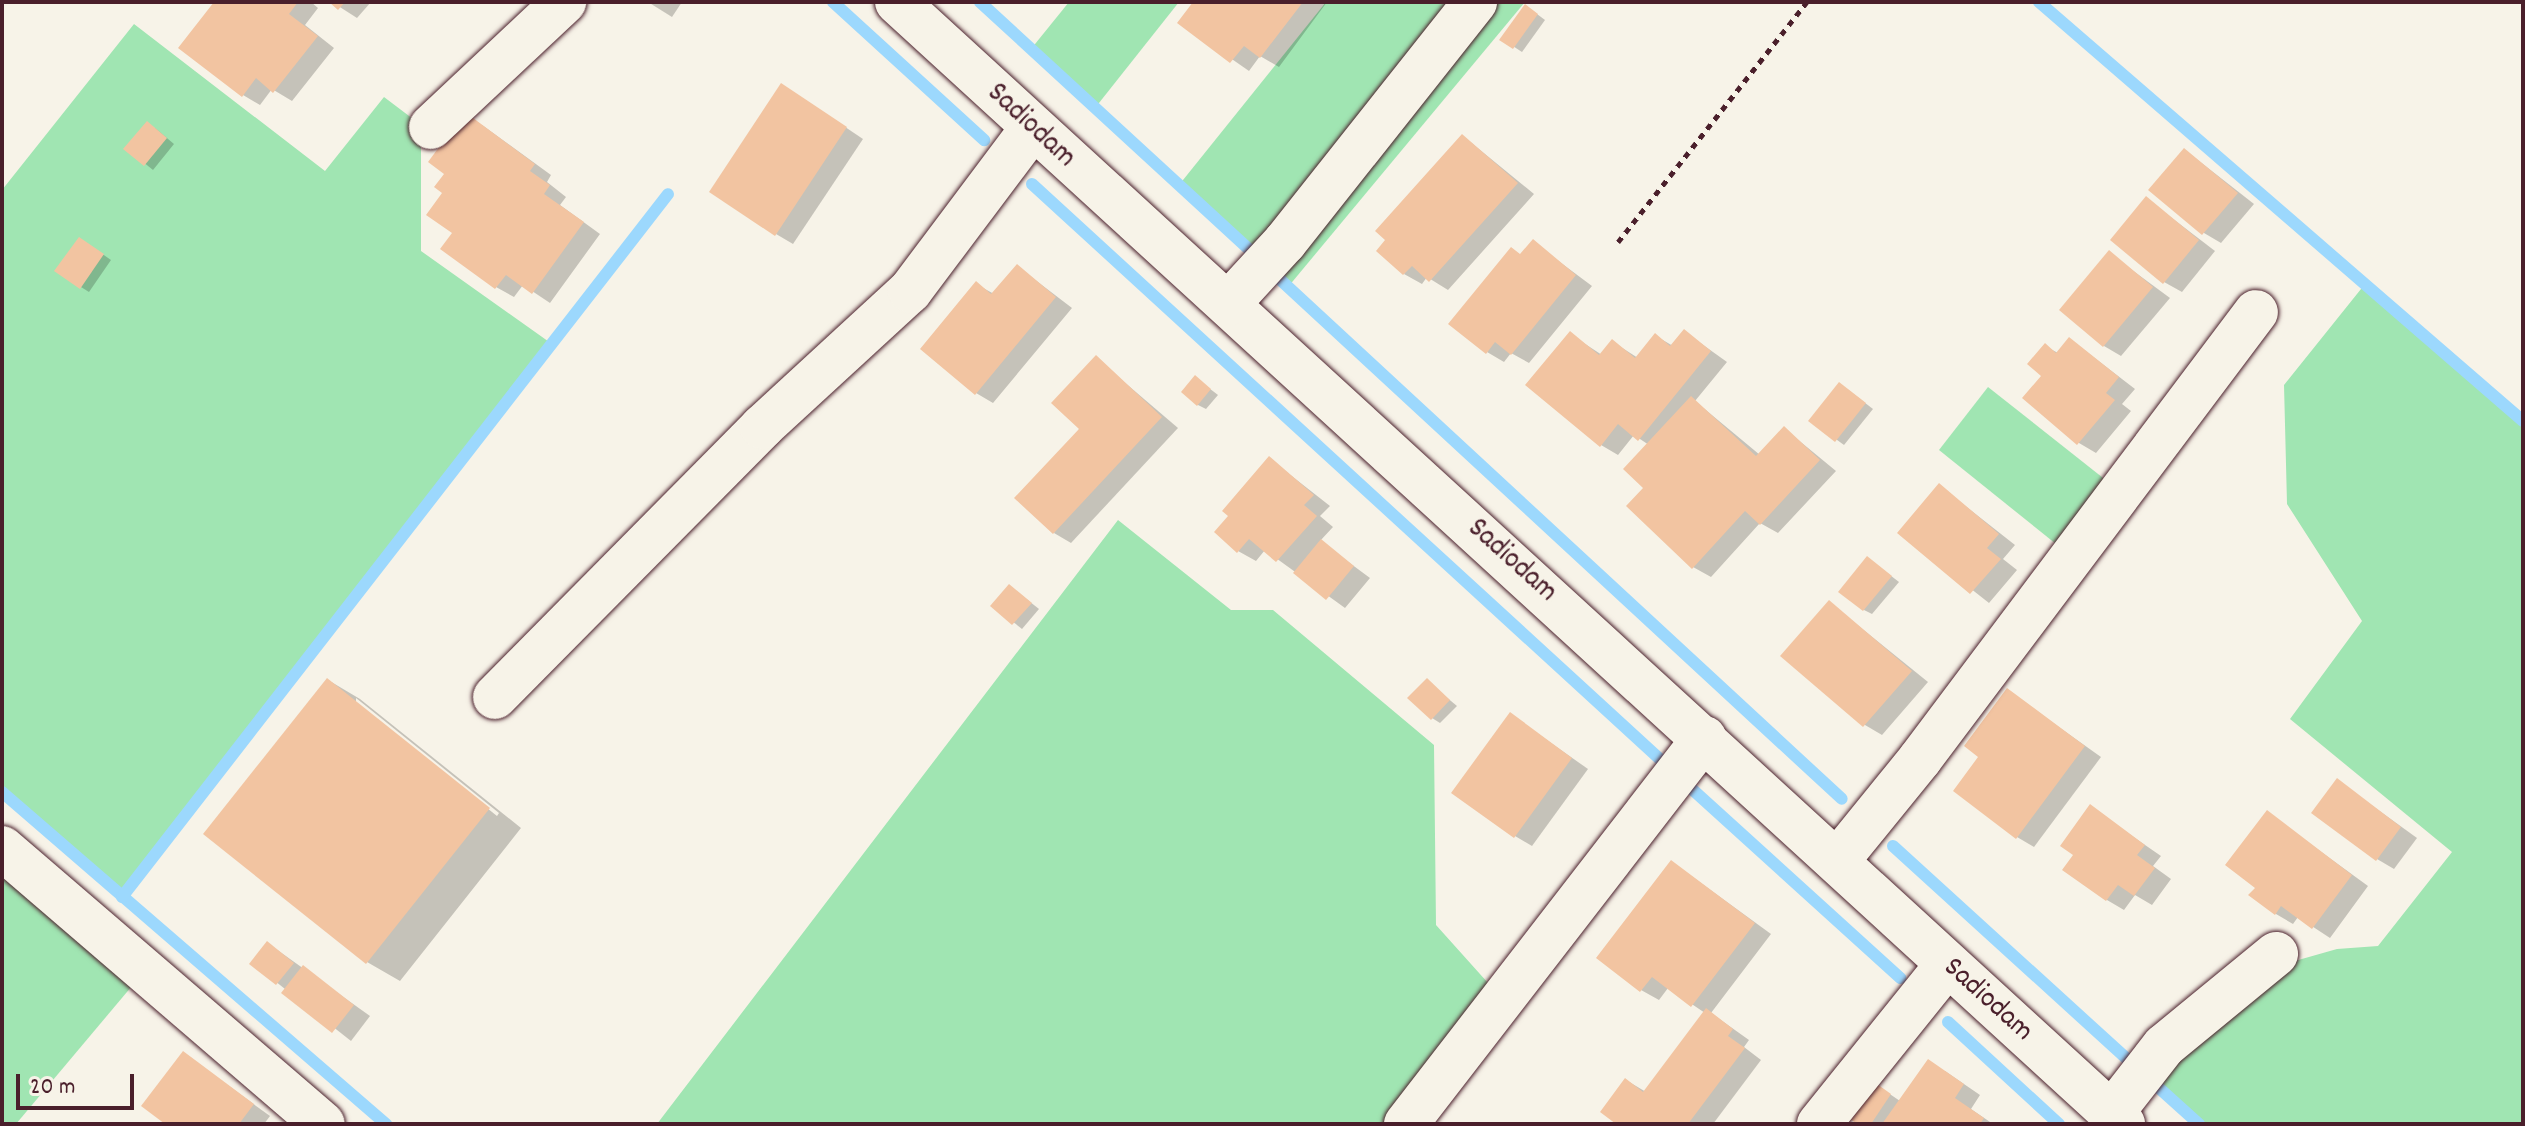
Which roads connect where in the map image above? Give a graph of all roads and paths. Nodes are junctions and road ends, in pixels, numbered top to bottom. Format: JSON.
{"nodes":[{"id":1,"x":564,"y":2,"type":"edge"},
{"id":2,"x":897,"y":2,"type":"edge"},
{"id":3,"x":1475,"y":2,"type":"edge"},
{"id":4,"x":1807,"y":2,"type":"edge"},
{"id":5,"x":431,"y":127,"type":"dead end"},
{"id":6,"x":1031,"y":130,"type":"junction"},
{"id":7,"x":1618,"y":242,"type":"dead end"},
{"id":8,"x":1228,"y":304,"type":"junction"},
{"id":9,"x":2256,"y":312,"type":"dead end"},
{"id":10,"x":495,"y":697,"type":"dead end"},
{"id":11,"x":1704,"y":738,"type":"junction"},
{"id":12,"x":2,"y":848,"type":"edge"},
{"id":13,"x":1838,"y":860,"type":"junction"},
{"id":14,"x":2276,"y":954,"type":"dead end"},
{"id":15,"x":1947,"y":965,"type":"junction"},
{"id":16,"x":2117,"y":1119,"type":"edge"},
{"id":17,"x":323,"y":1124,"type":"edge"},
{"id":18,"x":1406,"y":1124,"type":"edge"},
{"id":19,"x":1819,"y":1124,"type":"edge"}],
"edges":[{"from":1,"to":5,"type":"street"},
{"from":2,"to":6,"type":"street","name":"Sadiodam"},
{"from":3,"to":8,"type":"street"},
{"from":4,"to":7,"type":"path"},
{"from":6,"to":8,"type":"street","name":"Sadiodam"},
{"from":6,"to":10,"type":"street"},
{"from":8,"to":11,"type":"street","name":"Sadiodam"},
{"from":9,"to":13,"type":"street"},
{"from":11,"to":13,"type":"street","name":"Sadiodam"},
{"from":11,"to":18,"type":"street"},
{"from":12,"to":17,"type":"street"},
{"from":13,"to":15,"type":"street","name":"Sadiodam"},
{"from":14,"to":16,"type":"street"},
{"from":15,"to":16,"type":"street","name":"Sadiodam"},
{"from":15,"to":19,"type":"street"}]}
